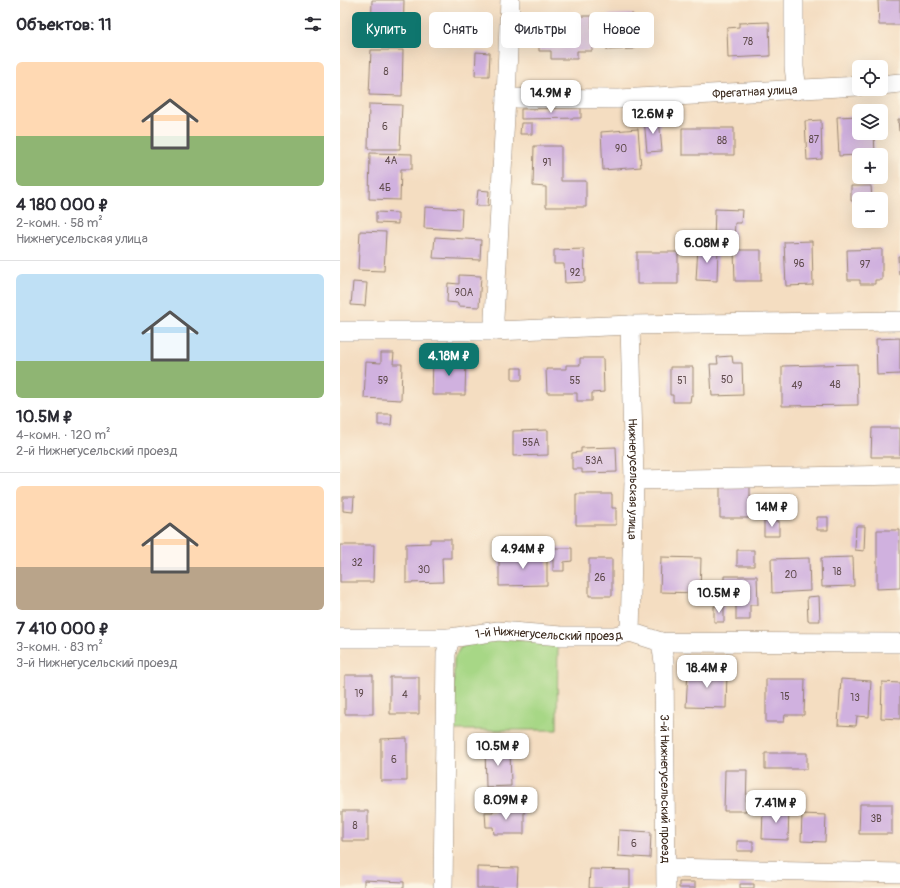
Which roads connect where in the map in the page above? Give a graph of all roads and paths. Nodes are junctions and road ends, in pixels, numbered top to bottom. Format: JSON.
{"nodes":[{"id":1,"x":510,"y":0,"type":"edge"},
{"id":2,"x":794,"y":0,"type":"edge"},
{"id":3,"x":900,"y":84,"type":"edge"},
{"id":4,"x":888,"y":85,"type":"edge"},
{"id":5,"x":852,"y":86,"type":"edge"},
{"id":6,"x":797,"y":90,"type":"junction"},
{"id":7,"x":506,"y":98,"type":"junction"},
{"id":8,"x":900,"y":321,"type":"edge"},
{"id":9,"x":630,"y":325,"type":"junction"},
{"id":10,"x":340,"y":331,"type":"edge"},
{"id":11,"x":495,"y":331,"type":"junction"},
{"id":12,"x":900,"y":475,"type":"edge"},
{"id":13,"x":634,"y":480,"type":"junction"},
{"id":14,"x":630,"y":632,"type":"junction"},
{"id":15,"x":340,"y":638,"type":"edge"},
{"id":16,"x":450,"y":638,"type":"junction"},
{"id":17,"x":661,"y":642,"type":"junction"},
{"id":18,"x":900,"y":643,"type":"edge"},
{"id":19,"x":667,"y":868,"type":"junction"},
{"id":20,"x":900,"y":873,"type":"edge"},
{"id":21,"x":443,"y":888,"type":"edge"},
{"id":22,"x":666,"y":888,"type":"edge"}],
"edges":[{"from":1,"to":7,"type":"street"},
{"from":2,"to":6,"type":"street"},
{"from":3,"to":4,"type":"street"},
{"from":5,"to":6,"type":"street","name":"Фрегатная улица"},
{"from":6,"to":7,"type":"street","name":"Фрегатная улица"},
{"from":7,"to":11,"type":"street"},
{"from":8,"to":9,"type":"street"},
{"from":9,"to":11,"type":"street"},
{"from":9,"to":13,"type":"street","name":"Нижнегусельская улица"},
{"from":10,"to":11,"type":"street"},
{"from":12,"to":13,"type":"street"},
{"from":13,"to":14,"type":"street","name":"Нижнегусельская улица"},
{"from":14,"to":16,"type":"street","name":"1-й Нижнегусельский проезд"},
{"from":14,"to":17,"type":"street","name":"1-й Нижнегусельский проезд"},
{"from":15,"to":16,"type":"street","name":"1-й Нижнегусельский проезд"},
{"from":16,"to":21,"type":"street"},
{"from":17,"to":18,"type":"street","name":"1-й Нижнегусельский проезд"},
{"from":17,"to":19,"type":"street","name":"3-й Нижнегусельский проезд"},
{"from":19,"to":20,"type":"street"},
{"from":19,"to":22,"type":"street","name":"3-й Нижнегусельский проезд"}]}
